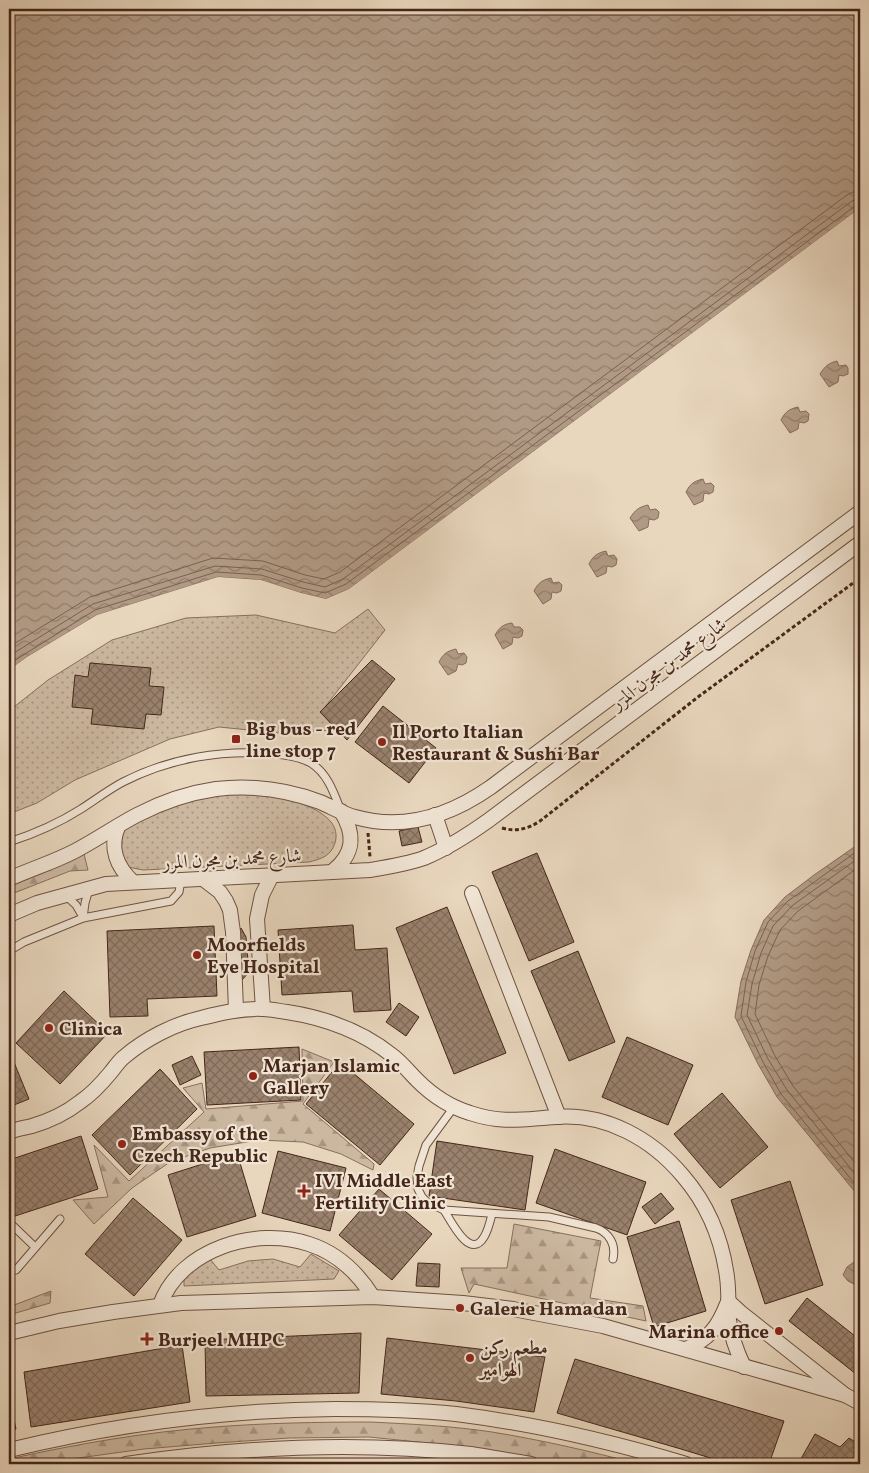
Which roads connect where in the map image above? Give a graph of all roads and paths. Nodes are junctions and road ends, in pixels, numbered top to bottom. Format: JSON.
{"nodes":[{"id":1,"x":860,"y":512,"type":"edge"},
{"id":2,"x":860,"y":543,"type":"edge"},
{"id":3,"x":860,"y":578,"type":"edge"},
{"id":4,"x":341,"y":811,"type":"junction"},
{"id":5,"x":435,"y":815,"type":"junction"},
{"id":6,"x":368,"y":820,"type":"junction"},
{"id":7,"x":489,"y":820,"type":"junction"},
{"id":8,"x":118,"y":827,"type":"junction"},
{"id":9,"x":9,"y":842,"type":"edge"},
{"id":10,"x":446,"y":848,"type":"junction"},
{"id":11,"x":370,"y":870,"type":"junction"},
{"id":12,"x":334,"y":871,"type":"junction"},
{"id":13,"x":272,"y":875,"type":"junction"},
{"id":14,"x":9,"y":879,"type":"edge"},
{"id":15,"x":202,"y":879,"type":"junction"},
{"id":16,"x":181,"y":880,"type":"junction"},
{"id":17,"x":133,"y":882,"type":"junction"},
{"id":18,"x":89,"y":888,"type":"junction"},
{"id":19,"x":472,"y":893,"type":"dead end"},
{"id":20,"x":65,"y":894,"type":"junction"},
{"id":21,"x":9,"y":915,"type":"edge"},
{"id":22,"x":83,"y":918,"type":"junction"},
{"id":23,"x":9,"y":951,"type":"edge"},
{"id":24,"x":264,"y":1009,"type":"junction"},
{"id":25,"x":236,"y":1010,"type":"junction"},
{"id":26,"x":454,"y":1107,"type":"junction"},
{"id":27,"x":559,"y":1116,"type":"junction"},
{"id":28,"x":9,"y":1132,"type":"edge"},
{"id":29,"x":444,"y":1210,"type":"junction"},
{"id":30,"x":492,"y":1214,"type":"junction"},
{"id":31,"x":60,"y":1219,"type":"dead end"},
{"id":32,"x":9,"y":1222,"type":"edge"},
{"id":33,"x":36,"y":1247,"type":"junction"},
{"id":34,"x":612,"y":1259,"type":"dead end"},
{"id":35,"x":16,"y":1270,"type":"dead end"},
{"id":36,"x":373,"y":1297,"type":"junction"},
{"id":37,"x":728,"y":1301,"type":"junction"},
{"id":38,"x":160,"y":1305,"type":"junction"},
{"id":39,"x":9,"y":1333,"type":"edge"},
{"id":40,"x":686,"y":1349,"type":"junction"},
{"id":41,"x":744,"y":1367,"type":"junction"},
{"id":42,"x":845,"y":1394,"type":"junction"},
{"id":43,"x":860,"y":1403,"type":"edge"},
{"id":44,"x":9,"y":1450,"type":"edge"},
{"id":45,"x":475,"y":1459,"type":"edge"},
{"id":46,"x":176,"y":1460,"type":"edge"},
{"id":47,"x":126,"y":1464,"type":"edge"},
{"id":48,"x":531,"y":1464,"type":"edge"},
{"id":49,"x":686,"y":1464,"type":"edge"}],
"edges":[{"from":1,"to":5,"type":"street","name":"شارع محمد بن مجرن المرر"},
{"from":2,"to":7,"type":"street","name":"شارع محمد بن مجرن المرر"},
{"from":3,"to":7,"type":"path"},
{"from":4,"to":6,"type":"street","name":"شارع محمد بن مجرن المرر"},
{"from":4,"to":8,"type":"street","name":"شارع محمد بن مجرن المرر"},
{"from":4,"to":9,"type":"lane"},
{"from":4,"to":12,"type":"street"},
{"from":5,"to":6,"type":"street","name":"شارع محمد بن مجرن المرر"},
{"from":5,"to":10,"type":"street"},
{"from":6,"to":11,"type":"path"},
{"from":7,"to":10,"type":"street","name":"شارع محمد بن مجرن المرر"},
{"from":8,"to":14,"type":"street","name":"شارع محمد بن مجرن المرر"},
{"from":8,"to":17,"type":"street"},
{"from":10,"to":11,"type":"street","name":"شارع محمد بن مجرن المرر"},
{"from":11,"to":12,"type":"street","name":"شارع محمد بن مجرن المرر"},
{"from":12,"to":13,"type":"street","name":"شارع محمد بن مجرن المرر"},
{"from":13,"to":15,"type":"street","name":"شارع محمد بن مجرن المرر"},
{"from":13,"to":24,"type":"street"},
{"from":15,"to":16,"type":"street","name":"شارع محمد بن مجرن المرر"},
{"from":15,"to":25,"type":"street"},
{"from":16,"to":17,"type":"street","name":"شارع محمد بن مجرن المرر"},
{"from":16,"to":22,"type":"lane"},
{"from":17,"to":18,"type":"street","name":"شارع محمد بن مجرن المرر"},
{"from":18,"to":20,"type":"street","name":"شارع محمد بن مجرن المرر"},
{"from":18,"to":22,"type":"lane"},
{"from":19,"to":27,"type":"street"},
{"from":20,"to":21,"type":"street","name":"شارع محمد بن مجرن المرر"},
{"from":20,"to":22,"type":"lane"},
{"from":22,"to":23,"type":"lane"},
{"from":24,"to":25,"type":"street"},
{"from":24,"to":26,"type":"street"},
{"from":25,"to":28,"type":"street"},
{"from":26,"to":27,"type":"street"},
{"from":26,"to":29,"type":"lane"},
{"from":27,"to":37,"type":"street"},
{"from":29,"to":30,"type":"lane"},
{"from":29,"to":30,"type":"lane"},
{"from":30,"to":34,"type":"lane"},
{"from":31,"to":33,"type":"lane"},
{"from":32,"to":33,"type":"lane"},
{"from":33,"to":35,"type":"lane"},
{"from":36,"to":38,"type":"street"},
{"from":36,"to":38,"type":"street"},
{"from":36,"to":40,"type":"street"},
{"from":37,"to":40,"type":"street"},
{"from":37,"to":41,"type":"street"},
{"from":37,"to":42,"type":"street"},
{"from":38,"to":39,"type":"street"},
{"from":40,"to":41,"type":"street"},
{"from":41,"to":42,"type":"street"},
{"from":42,"to":43,"type":"street"},
{"from":44,"to":49,"type":"street"},
{"from":45,"to":46,"type":"street"},
{"from":45,"to":48,"type":"street"},
{"from":46,"to":47,"type":"street"}]}
